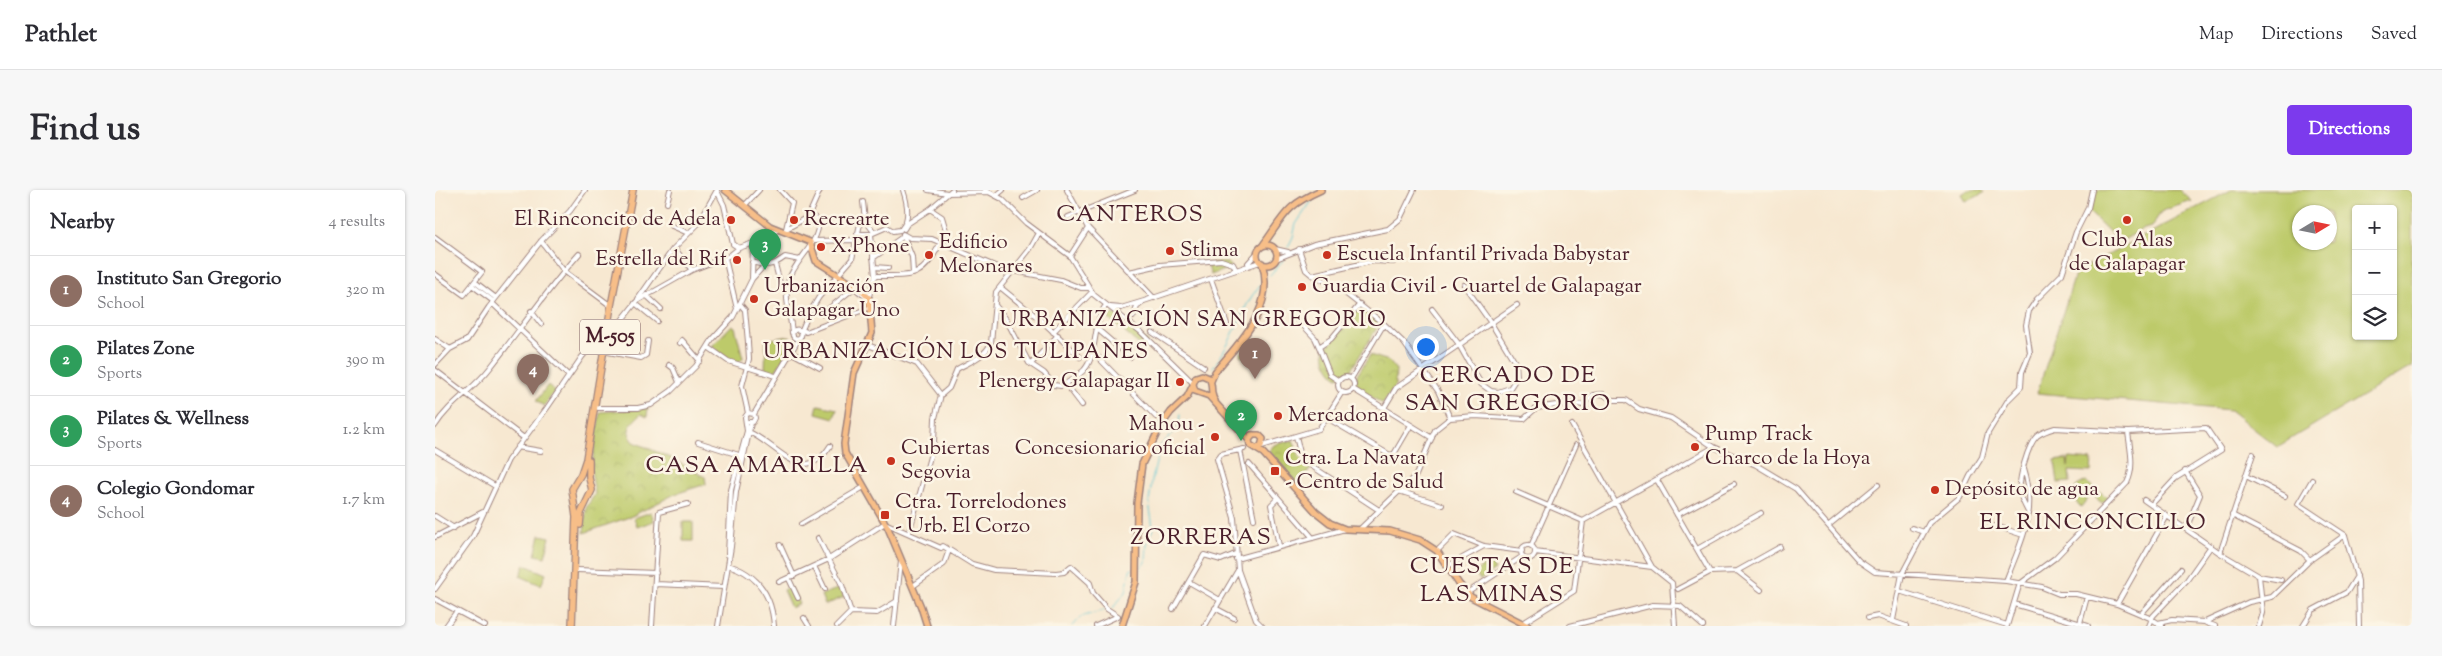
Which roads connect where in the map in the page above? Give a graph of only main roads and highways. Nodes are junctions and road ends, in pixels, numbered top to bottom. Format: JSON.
{"nodes":[{"id":1,"x":634,"y":190,"type":"edge"},
{"id":2,"x":725,"y":190,"type":"edge"},
{"id":3,"x":1321,"y":190,"type":"edge"},
{"id":4,"x":1272,"y":232,"type":"junction"},
{"id":5,"x":1263,"y":245,"type":"junction"},
{"id":6,"x":1274,"y":248,"type":"junction"},
{"id":7,"x":1274,"y":261,"type":"junction"},
{"id":8,"x":1261,"y":262,"type":"junction"},
{"id":9,"x":1265,"y":276,"type":"junction"},
{"id":10,"x":847,"y":283,"type":"junction"},
{"id":11,"x":870,"y":306,"type":"junction"},
{"id":12,"x":1219,"y":368,"type":"junction"},
{"id":13,"x":1201,"y":375,"type":"junction"},
{"id":14,"x":1211,"y":381,"type":"junction"},
{"id":15,"x":1193,"y":384,"type":"junction"},
{"id":16,"x":1211,"y":388,"type":"junction"},
{"id":17,"x":1201,"y":394,"type":"junction"},
{"id":18,"x":1187,"y":397,"type":"junction"},
{"id":19,"x":1215,"y":402,"type":"junction"},
{"id":20,"x":1250,"y":439,"type":"junction"},
{"id":21,"x":1258,"y":447,"type":"junction"},
{"id":22,"x":578,"y":481,"type":"junction"},
{"id":23,"x":590,"y":484,"type":"junction"},
{"id":24,"x":575,"y":498,"type":"junction"},
{"id":25,"x":587,"y":499,"type":"junction"},
{"id":26,"x":1525,"y":624,"type":"edge"},
{"id":27,"x":573,"y":626,"type":"edge"},
{"id":28,"x":927,"y":626,"type":"edge"},
{"id":29,"x":1122,"y":626,"type":"edge"}],
"edges":[{"from":1,"to":22,"type":"highway","number":"M-505"},
{"from":1,"to":23,"type":"highway","number":"M-505"},
{"from":2,"to":10,"type":"main road"},
{"from":3,"to":4,"type":"main road"},
{"from":4,"to":5,"type":"main road"},
{"from":4,"to":6,"type":"main road"},
{"from":5,"to":6,"type":"main road"},
{"from":5,"to":8,"type":"main road"},
{"from":6,"to":7,"type":"main road"},
{"from":7,"to":8,"type":"main road"},
{"from":7,"to":9,"type":"main road"},
{"from":8,"to":9,"type":"main road"},
{"from":9,"to":12,"type":"main road"},
{"from":10,"to":11,"type":"main road"},
{"from":10,"to":11,"type":"main road"},
{"from":11,"to":28,"type":"main road"},
{"from":12,"to":13,"type":"main road"},
{"from":12,"to":14,"type":"main road"},
{"from":13,"to":14,"type":"main road"},
{"from":13,"to":15,"type":"main road"},
{"from":14,"to":16,"type":"main road"},
{"from":15,"to":17,"type":"main road"},
{"from":15,"to":18,"type":"main road"},
{"from":16,"to":17,"type":"main road"},
{"from":16,"to":19,"type":"main road"},
{"from":17,"to":18,"type":"main road"},
{"from":17,"to":19,"type":"main road"},
{"from":18,"to":29,"type":"main road"},
{"from":19,"to":20,"type":"main road"},
{"from":20,"to":21,"type":"main road"},
{"from":20,"to":21,"type":"main road"},
{"from":21,"to":26,"type":"main road"},
{"from":22,"to":23,"type":"highway"},
{"from":22,"to":24,"type":"highway","number":"M-505"},
{"from":23,"to":25,"type":"highway","number":"M-505"},
{"from":24,"to":25,"type":"highway"},
{"from":24,"to":27,"type":"highway","number":"M-505"},
{"from":25,"to":27,"type":"highway","number":"M-505"}]}
